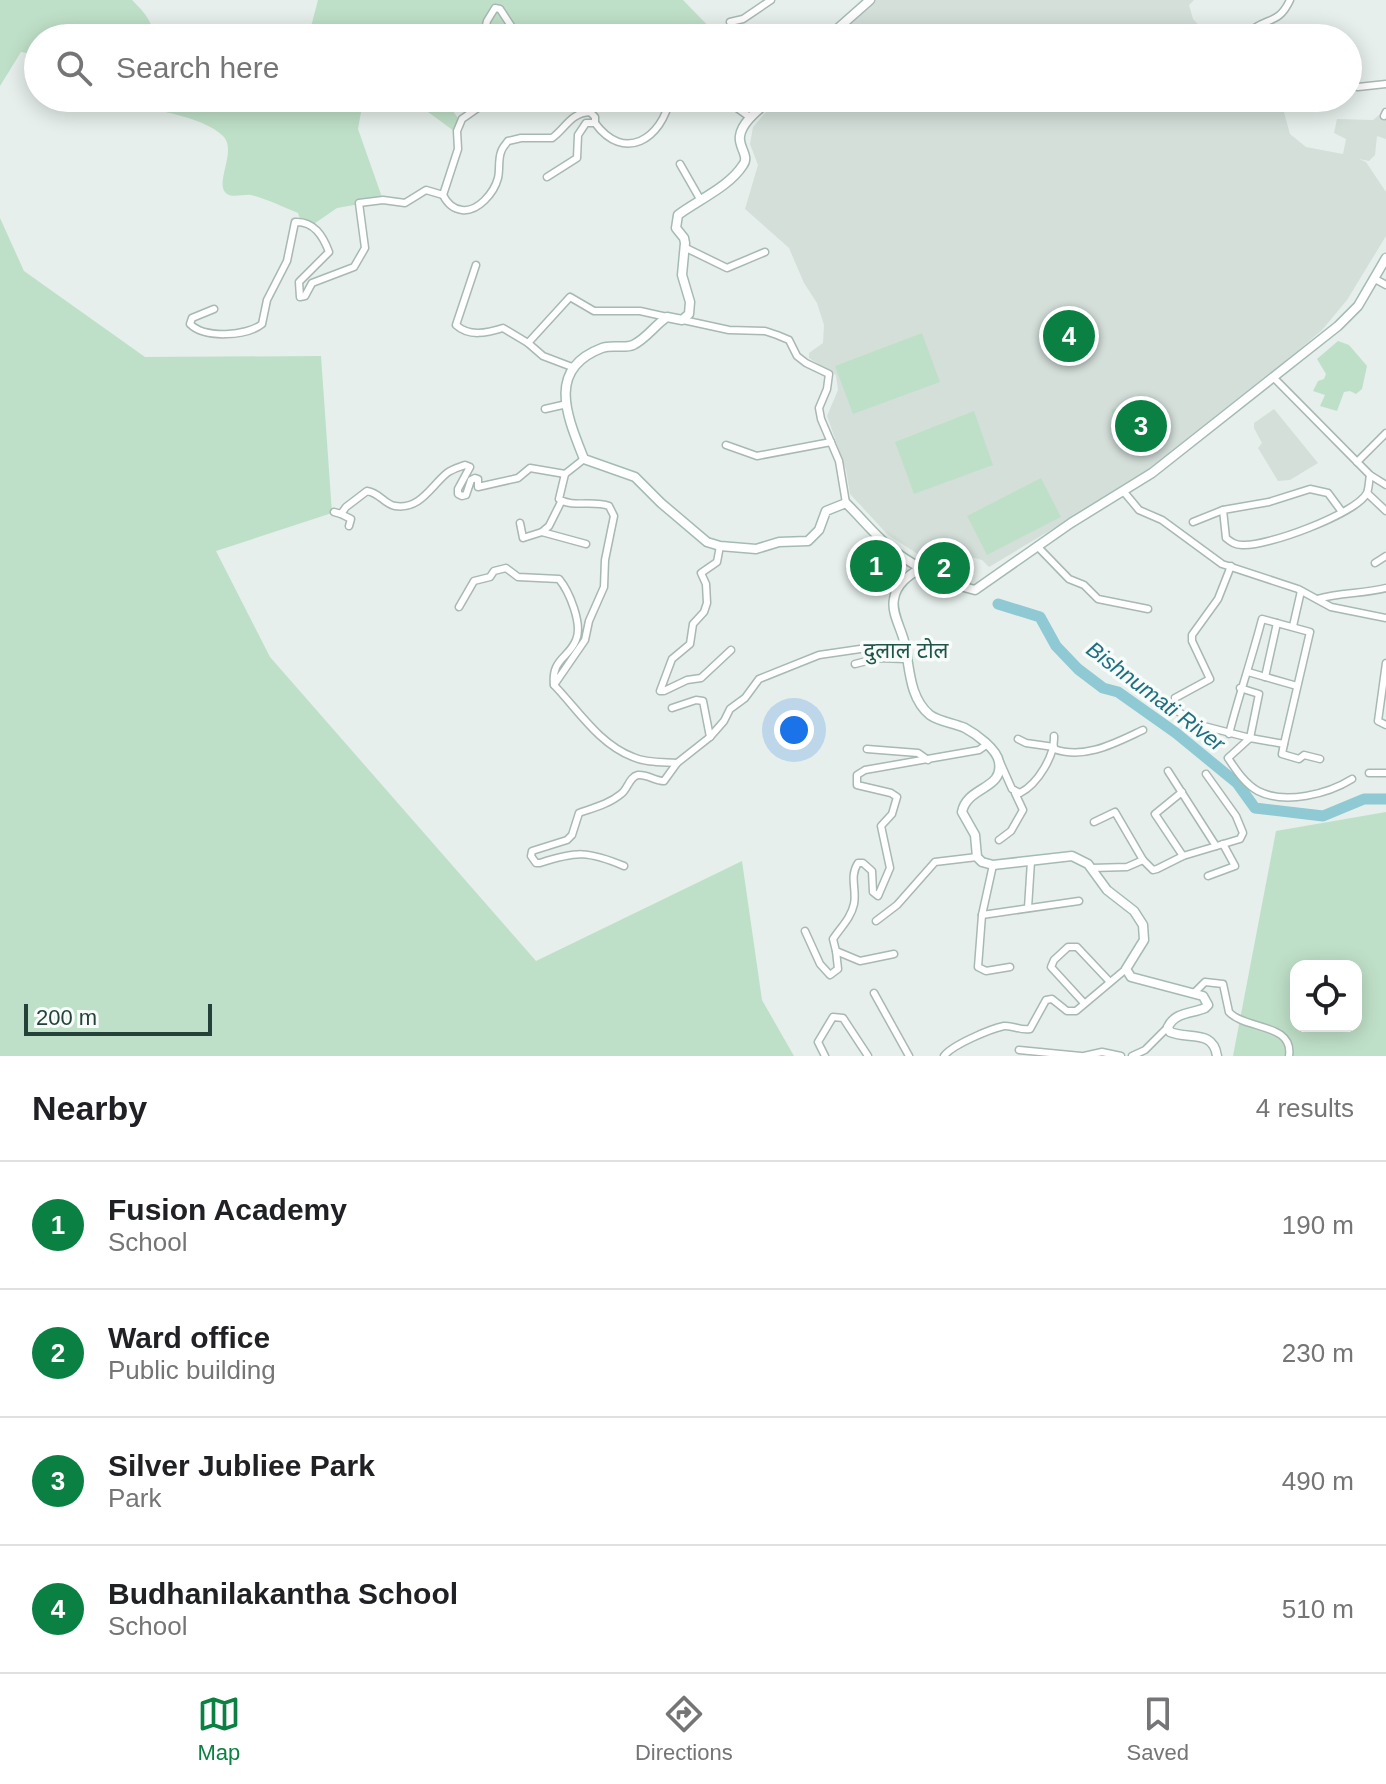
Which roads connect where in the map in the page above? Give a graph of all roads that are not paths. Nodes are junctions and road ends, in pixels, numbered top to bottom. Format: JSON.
{"nodes":[{"id":1,"x":771,"y":0,"type":"edge"},
{"id":2,"x":1290,"y":0,"type":"edge"},
{"id":3,"x":868,"y":1,"type":"edge"},
{"id":4,"x":730,"y":22,"type":"dead end"},
{"id":5,"x":486,"y":24,"type":"edge"},
{"id":6,"x":510,"y":24,"type":"edge"},
{"id":7,"x":843,"y":24,"type":"edge"},
{"id":8,"x":1258,"y":24,"type":"edge"},
{"id":9,"x":1386,"y":84,"type":"edge"},
{"id":10,"x":1362,"y":87,"type":"edge"},
{"id":11,"x":472,"y":112,"type":"edge"},
{"id":12,"x":667,"y":112,"type":"edge"},
{"id":13,"x":743,"y":112,"type":"edge"},
{"id":14,"x":757,"y":112,"type":"edge"},
{"id":15,"x":751,"y":118,"type":"junction"},
{"id":16,"x":595,"y":123,"type":"junction"},
{"id":17,"x":680,"y":164,"type":"dead end"},
{"id":18,"x":547,"y":177,"type":"dead end"},
{"id":19,"x":443,"y":195,"type":"junction"},
{"id":20,"x":700,"y":199,"type":"junction"},
{"id":21,"x":686,"y":248,"type":"junction"},
{"id":22,"x":765,"y":252,"type":"dead end"},
{"id":23,"x":1386,"y":258,"type":"edge"},
{"id":24,"x":476,"y":265,"type":"dead end"},
{"id":25,"x":1375,"y":279,"type":"junction"},
{"id":26,"x":1386,"y":285,"type":"edge"},
{"id":27,"x":214,"y":309,"type":"dead end"},
{"id":28,"x":667,"y":317,"type":"junction"},
{"id":29,"x":682,"y":320,"type":"junction"},
{"id":30,"x":528,"y":343,"type":"junction"},
{"id":31,"x":572,"y":367,"type":"junction"},
{"id":32,"x":1273,"y":377,"type":"junction"},
{"id":33,"x":567,"y":404,"type":"junction"},
{"id":34,"x":545,"y":409,"type":"dead end"},
{"id":35,"x":1386,"y":433,"type":"edge"},
{"id":36,"x":831,"y":442,"type":"junction"},
{"id":37,"x":726,"y":445,"type":"dead end"},
{"id":38,"x":584,"y":459,"type":"junction"},
{"id":39,"x":1357,"y":462,"type":"junction"},
{"id":40,"x":565,"y":474,"type":"junction"},
{"id":41,"x":1370,"y":475,"type":"junction"},
{"id":42,"x":1386,"y":485,"type":"edge"},
{"id":43,"x":1124,"y":492,"type":"junction"},
{"id":44,"x":1367,"y":493,"type":"junction"},
{"id":45,"x":561,"y":502,"type":"junction"},
{"id":46,"x":846,"y":503,"type":"junction"},
{"id":47,"x":1223,"y":510,"type":"junction"},
{"id":48,"x":1386,"y":511,"type":"edge"},
{"id":49,"x":1342,"y":512,"type":"junction"},
{"id":50,"x":1193,"y":522,"type":"dead end"},
{"id":51,"x":520,"y":523,"type":"dead end"},
{"id":52,"x":349,"y":526,"type":"dead end"},
{"id":53,"x":542,"y":532,"type":"junction"},
{"id":54,"x":586,"y":544,"type":"dead end"},
{"id":55,"x":720,"y":546,"type":"junction"},
{"id":56,"x":1037,"y":546,"type":"junction"},
{"id":57,"x":1386,"y":556,"type":"edge"},
{"id":58,"x":1375,"y":563,"type":"dead end"},
{"id":59,"x":1231,"y":566,"type":"junction"},
{"id":60,"x":921,"y":568,"type":"junction"},
{"id":61,"x":1386,"y":588,"type":"edge"},
{"id":62,"x":1301,"y":591,"type":"junction"},
{"id":63,"x":1317,"y":599,"type":"junction"},
{"id":64,"x":459,"y":607,"type":"dead end"},
{"id":65,"x":1148,"y":609,"type":"dead end"},
{"id":66,"x":1386,"y":618,"type":"edge"},
{"id":67,"x":1277,"y":623,"type":"junction"},
{"id":68,"x":1293,"y":626,"type":"junction"},
{"id":69,"x":905,"y":648,"type":"junction"},
{"id":70,"x":731,"y":650,"type":"dead end"},
{"id":71,"x":906,"y":659,"type":"junction"},
{"id":72,"x":1386,"y":663,"type":"edge"},
{"id":73,"x":855,"y":664,"type":"dead end"},
{"id":74,"x":1248,"y":672,"type":"junction"},
{"id":75,"x":1265,"y":677,"type":"junction"},
{"id":76,"x":554,"y":685,"type":"junction"},
{"id":77,"x":1297,"y":686,"type":"junction"},
{"id":78,"x":1240,"y":688,"type":"junction"},
{"id":79,"x":1175,"y":698,"type":"dead end"},
{"id":80,"x":672,"y":708,"type":"dead end"},
{"id":81,"x":1176,"y":710,"type":"dead end"},
{"id":82,"x":1386,"y":725,"type":"edge"},
{"id":83,"x":1143,"y":730,"type":"dead end"},
{"id":84,"x":1229,"y":734,"type":"junction"},
{"id":85,"x":1054,"y":736,"type":"dead end"},
{"id":86,"x":710,"y":737,"type":"junction"},
{"id":87,"x":1250,"y":738,"type":"junction"},
{"id":88,"x":1018,"y":739,"type":"dead end"},
{"id":89,"x":1284,"y":744,"type":"junction"},
{"id":90,"x":986,"y":745,"type":"junction"},
{"id":91,"x":1054,"y":748,"type":"junction"},
{"id":92,"x":867,"y":749,"type":"dead end"},
{"id":93,"x":999,"y":759,"type":"junction"},
{"id":94,"x":1320,"y":759,"type":"dead end"},
{"id":95,"x":928,"y":760,"type":"junction"},
{"id":96,"x":677,"y":763,"type":"junction"},
{"id":97,"x":1168,"y":771,"type":"dead end"},
{"id":98,"x":1369,"y":773,"type":"dead end"},
{"id":99,"x":1386,"y":773,"type":"edge"},
{"id":100,"x":1206,"y":774,"type":"dead end"},
{"id":101,"x":1352,"y":779,"type":"dead end"},
{"id":102,"x":1182,"y":792,"type":"junction"},
{"id":103,"x":1015,"y":793,"type":"junction"},
{"id":104,"x":1094,"y":822,"type":"dead end"},
{"id":105,"x":999,"y":840,"type":"dead end"},
{"id":106,"x":1220,"y":845,"type":"junction"},
{"id":107,"x":1183,"y":856,"type":"junction"},
{"id":108,"x":977,"y":857,"type":"junction"},
{"id":109,"x":1143,"y":860,"type":"junction"},
{"id":110,"x":1031,"y":861,"type":"junction"},
{"id":111,"x":993,"y":865,"type":"junction"},
{"id":112,"x":624,"y":866,"type":"dead end"},
{"id":113,"x":1091,"y":868,"type":"junction"},
{"id":114,"x":1208,"y":876,"type":"dead end"},
{"id":115,"x":1079,"y":901,"type":"dead end"},
{"id":116,"x":1028,"y":908,"type":"junction"},
{"id":117,"x":982,"y":915,"type":"junction"},
{"id":118,"x":876,"y":921,"type":"dead end"},
{"id":119,"x":805,"y":931,"type":"dead end"},
{"id":120,"x":836,"y":951,"type":"junction"},
{"id":121,"x":894,"y":954,"type":"dead end"},
{"id":122,"x":1010,"y":967,"type":"dead end"},
{"id":123,"x":1126,"y":969,"type":"junction"},
{"id":124,"x":1110,"y":982,"type":"junction"},
{"id":125,"x":874,"y":993,"type":"dead end"},
{"id":126,"x":1194,"y":993,"type":"junction"},
{"id":127,"x":1084,"y":1003,"type":"junction"},
{"id":128,"x":1168,"y":1027,"type":"junction"},
{"id":129,"x":1019,"y":1050,"type":"dead end"},
{"id":130,"x":825,"y":1056,"type":"edge"},
{"id":131,"x":868,"y":1056,"type":"edge"},
{"id":132,"x":909,"y":1056,"type":"edge"},
{"id":133,"x":944,"y":1056,"type":"edge"},
{"id":134,"x":1082,"y":1056,"type":"edge"},
{"id":135,"x":1121,"y":1056,"type":"edge"},
{"id":136,"x":1132,"y":1056,"type":"edge"},
{"id":137,"x":1217,"y":1056,"type":"edge"},
{"id":138,"x":1289,"y":1056,"type":"edge"}],
"edges":[{"from":1,"to":4,"type":"street"},
{"from":2,"to":8,"type":"street"},
{"from":3,"to":7,"type":"street"},
{"from":5,"to":6,"type":"street"},
{"from":9,"to":10,"type":"street"},
{"from":11,"to":19,"type":"street"},
{"from":12,"to":16,"type":"street"},
{"from":13,"to":15,"type":"street"},
{"from":14,"to":15,"type":"street"},
{"from":15,"to":20,"type":"street"},
{"from":16,"to":18,"type":"street"},
{"from":16,"to":19,"type":"street"},
{"from":17,"to":20,"type":"street"},
{"from":19,"to":27,"type":"street"},
{"from":20,"to":21,"type":"street"},
{"from":21,"to":22,"type":"street"},
{"from":21,"to":29,"type":"street"},
{"from":23,"to":25,"type":"street"},
{"from":24,"to":30,"type":"street"},
{"from":25,"to":26,"type":"street"},
{"from":25,"to":32,"type":"street"},
{"from":28,"to":29,"type":"street"},
{"from":28,"to":30,"type":"street"},
{"from":28,"to":31,"type":"street"},
{"from":29,"to":36,"type":"street"},
{"from":30,"to":31,"type":"street"},
{"from":31,"to":33,"type":"street"},
{"from":32,"to":39,"type":"street"},
{"from":32,"to":43,"type":"street"},
{"from":33,"to":34,"type":"street"},
{"from":33,"to":38,"type":"street"},
{"from":35,"to":39,"type":"street"},
{"from":36,"to":37,"type":"street"},
{"from":36,"to":46,"type":"street"},
{"from":38,"to":40,"type":"street"},
{"from":38,"to":55,"type":"street"},
{"from":39,"to":41,"type":"street"},
{"from":40,"to":45,"type":"street"},
{"from":40,"to":52,"type":"street"},
{"from":41,"to":42,"type":"street"},
{"from":41,"to":44,"type":"street"},
{"from":43,"to":56,"type":"street"},
{"from":43,"to":59,"type":"street"},
{"from":44,"to":48,"type":"street"},
{"from":44,"to":49,"type":"street"},
{"from":45,"to":53,"type":"street"},
{"from":45,"to":76,"type":"street"},
{"from":46,"to":55,"type":"street"},
{"from":46,"to":60,"type":"street"},
{"from":47,"to":49,"type":"street"},
{"from":47,"to":49,"type":"street"},
{"from":47,"to":50,"type":"street"},
{"from":51,"to":53,"type":"street"},
{"from":53,"to":54,"type":"street"},
{"from":55,"to":70,"type":"street"},
{"from":56,"to":60,"type":"street"},
{"from":56,"to":65,"type":"street"},
{"from":57,"to":58,"type":"street"},
{"from":59,"to":62,"type":"street"},
{"from":59,"to":79,"type":"street"},
{"from":60,"to":69,"type":"street"},
{"from":61,"to":63,"type":"street"},
{"from":62,"to":63,"type":"street"},
{"from":62,"to":68,"type":"street"},
{"from":63,"to":66,"type":"street"},
{"from":64,"to":76,"type":"street"},
{"from":67,"to":68,"type":"street"},
{"from":67,"to":74,"type":"street"},
{"from":67,"to":75,"type":"street"},
{"from":68,"to":77,"type":"street"},
{"from":69,"to":71,"type":"street"},
{"from":69,"to":86,"type":"street"},
{"from":71,"to":73,"type":"street"},
{"from":71,"to":90,"type":"street"},
{"from":72,"to":82,"type":"street"},
{"from":74,"to":75,"type":"street"},
{"from":74,"to":78,"type":"street"},
{"from":75,"to":77,"type":"street"},
{"from":76,"to":96,"type":"street"},
{"from":77,"to":89,"type":"street"},
{"from":78,"to":84,"type":"street"},
{"from":78,"to":87,"type":"street"},
{"from":80,"to":86,"type":"street"},
{"from":81,"to":84,"type":"street"},
{"from":83,"to":91,"type":"street"},
{"from":84,"to":87,"type":"street"},
{"from":85,"to":91,"type":"street"},
{"from":86,"to":96,"type":"street"},
{"from":87,"to":89,"type":"street"},
{"from":87,"to":101,"type":"street"},
{"from":88,"to":91,"type":"street"},
{"from":89,"to":94,"type":"street"},
{"from":90,"to":93,"type":"street"},
{"from":90,"to":95,"type":"street"},
{"from":91,"to":103,"type":"street"},
{"from":92,"to":95,"type":"street"},
{"from":93,"to":103,"type":"street"},
{"from":93,"to":108,"type":"street"},
{"from":95,"to":120,"type":"street"},
{"from":96,"to":112,"type":"street"},
{"from":97,"to":102,"type":"street"},
{"from":98,"to":99,"type":"street"},
{"from":100,"to":106,"type":"street"},
{"from":102,"to":106,"type":"street"},
{"from":102,"to":107,"type":"street"},
{"from":103,"to":105,"type":"street"},
{"from":104,"to":109,"type":"street"},
{"from":106,"to":107,"type":"street"},
{"from":106,"to":114,"type":"street"},
{"from":107,"to":109,"type":"street"},
{"from":108,"to":111,"type":"street"},
{"from":108,"to":118,"type":"street"},
{"from":109,"to":113,"type":"street"},
{"from":110,"to":111,"type":"street"},
{"from":110,"to":113,"type":"street"},
{"from":110,"to":116,"type":"street"},
{"from":111,"to":117,"type":"street"},
{"from":113,"to":123,"type":"street"},
{"from":115,"to":116,"type":"street"},
{"from":116,"to":117,"type":"street"},
{"from":117,"to":122,"type":"street"},
{"from":119,"to":120,"type":"street"},
{"from":120,"to":121,"type":"street"},
{"from":123,"to":124,"type":"street"},
{"from":123,"to":126,"type":"street"},
{"from":124,"to":127,"type":"street"},
{"from":124,"to":127,"type":"street"},
{"from":125,"to":132,"type":"street"},
{"from":126,"to":128,"type":"street"},
{"from":126,"to":138,"type":"street"},
{"from":127,"to":133,"type":"street"},
{"from":128,"to":136,"type":"street"},
{"from":128,"to":137,"type":"street"},
{"from":129,"to":134,"type":"street"},
{"from":130,"to":131,"type":"street"},
{"from":134,"to":135,"type":"street"}]}
